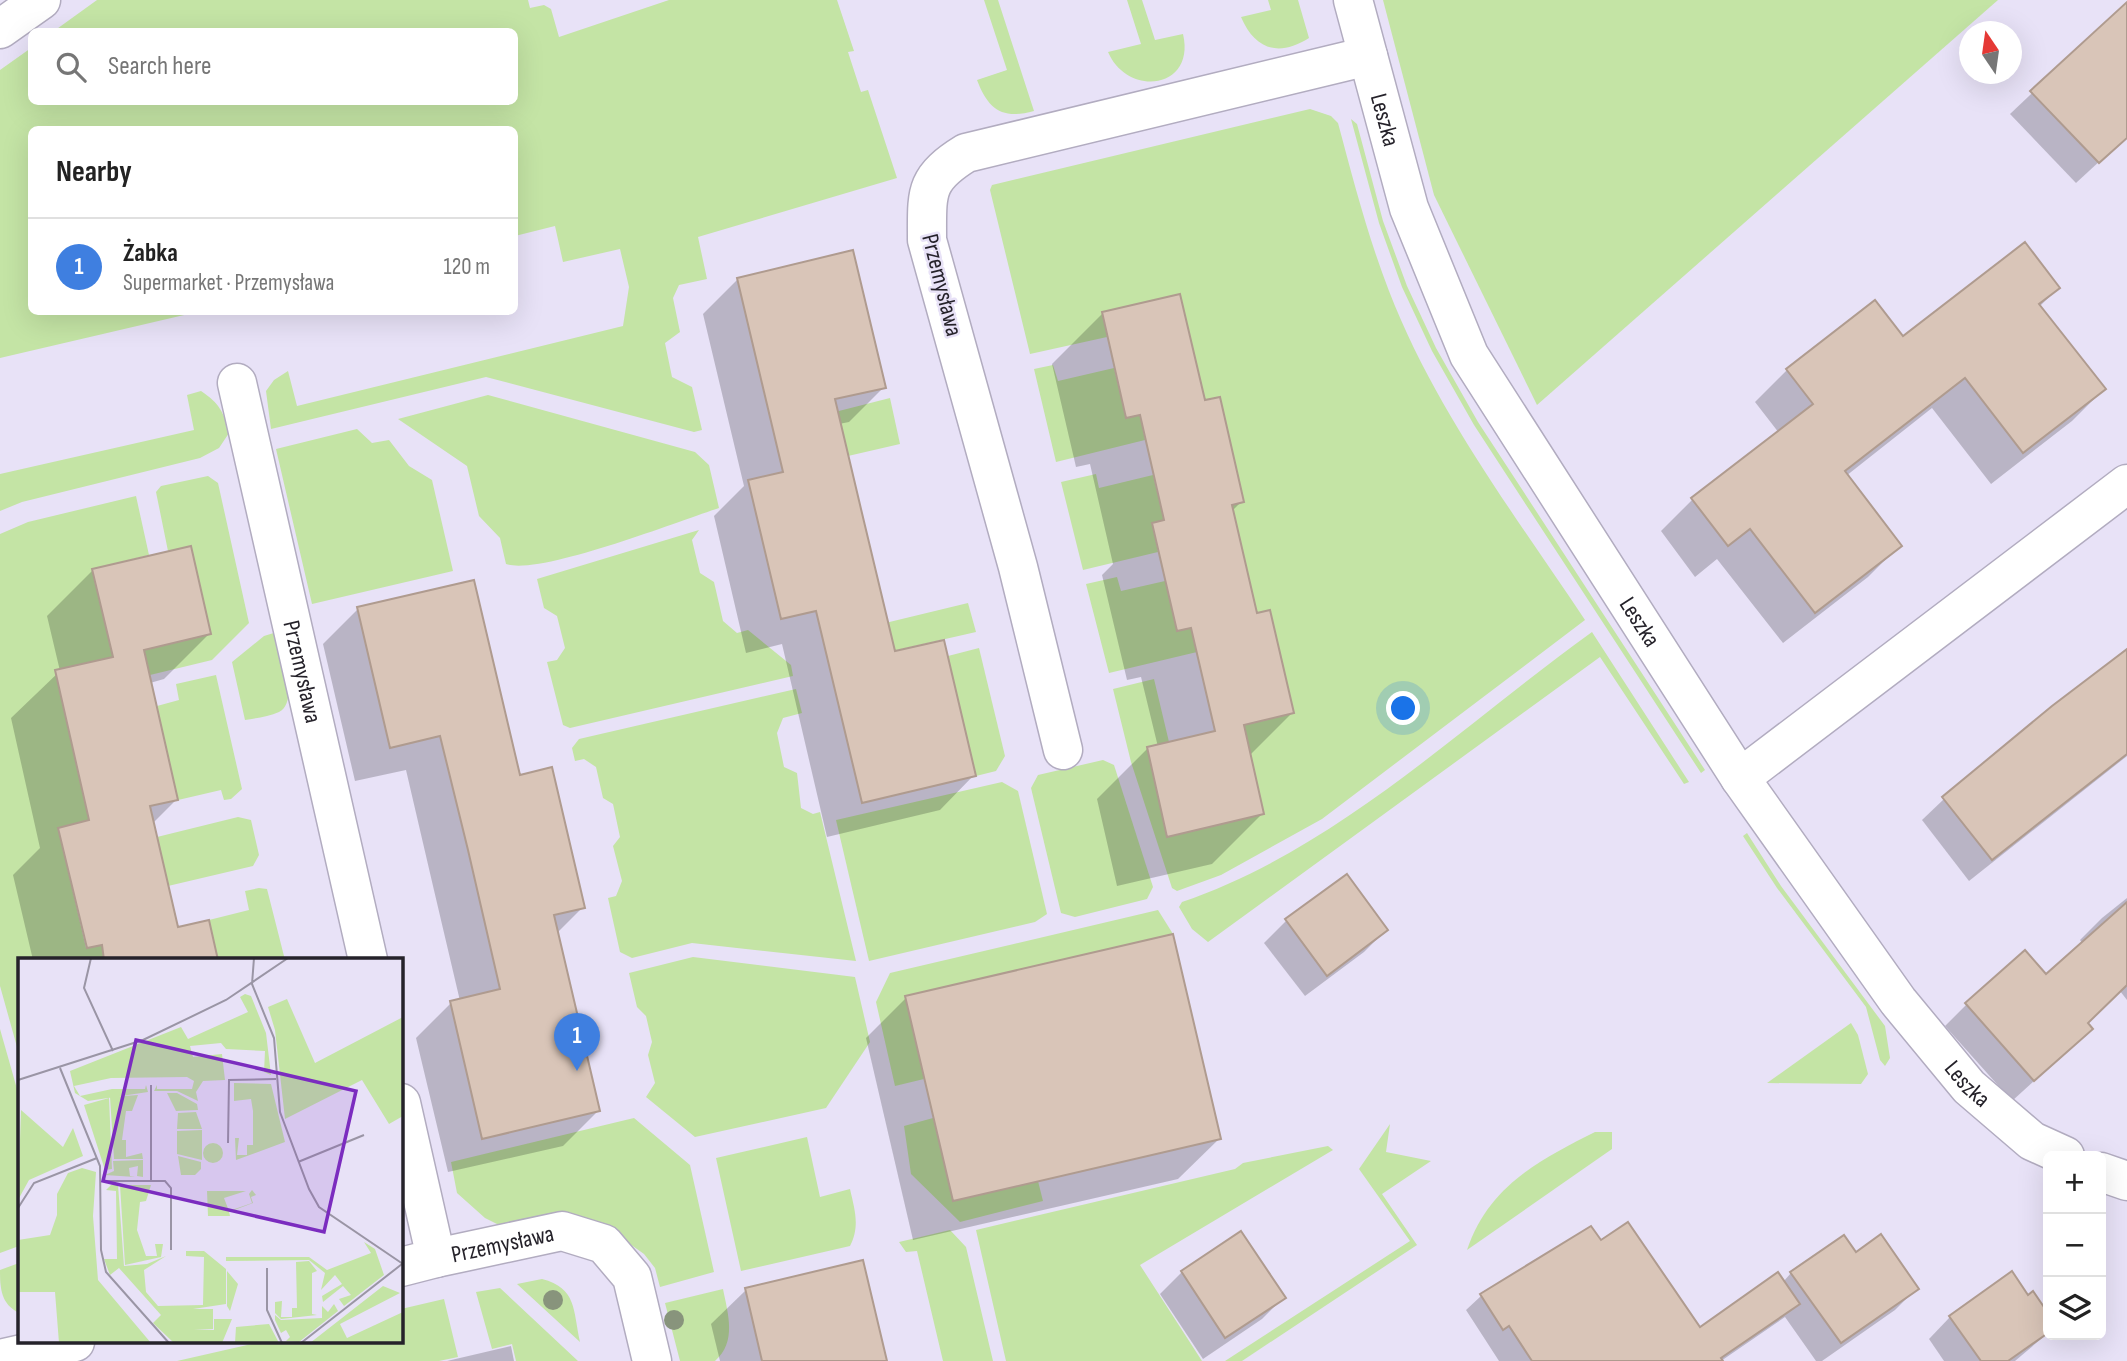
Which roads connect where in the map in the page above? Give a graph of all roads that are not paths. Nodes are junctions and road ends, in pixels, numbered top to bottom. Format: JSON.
{"nodes":[{"id":1,"x":41,"y":0,"type":"edge"},
{"id":2,"x":1353,"y":0,"type":"edge"},
{"id":3,"x":0,"y":29,"type":"edge"},
{"id":4,"x":1368,"y":56,"type":"junction"},
{"id":5,"x":237,"y":383,"type":"dead end"},
{"id":6,"x":2127,"y":484,"type":"edge"},
{"id":7,"x":1063,"y":750,"type":"dead end"},
{"id":8,"x":1740,"y":778,"type":"junction"},
{"id":9,"x":368,"y":958,"type":"edge"},
{"id":10,"x":402,"y":1112,"type":"edge"},
{"id":11,"x":2055,"y":1151,"type":"edge"},
{"id":12,"x":2106,"y":1174,"type":"edge"},
{"id":13,"x":2127,"y":1181,"type":"edge"},
{"id":14,"x":418,"y":1262,"type":"edge"},
{"id":15,"x":66,"y":1344,"type":"edge"},
{"id":16,"x":0,"y":1359,"type":"edge"},
{"id":17,"x":652,"y":1361,"type":"edge"}],
"edges":[{"from":1,"to":3,"type":"street"},
{"from":2,"to":4,"type":"street","name":"Leszka"},
{"from":4,"to":7,"type":"street","name":"Przemysława"},
{"from":4,"to":8,"type":"street","name":"Leszka"},
{"from":5,"to":9,"type":"street","name":"Przemysława"},
{"from":6,"to":8,"type":"street"},
{"from":8,"to":11,"type":"street","name":"Leszka"},
{"from":10,"to":14,"type":"street","name":"Przemysława"},
{"from":12,"to":13,"type":"street"},
{"from":14,"to":17,"type":"street","name":"Przemysława"},
{"from":15,"to":16,"type":"street"}]}
